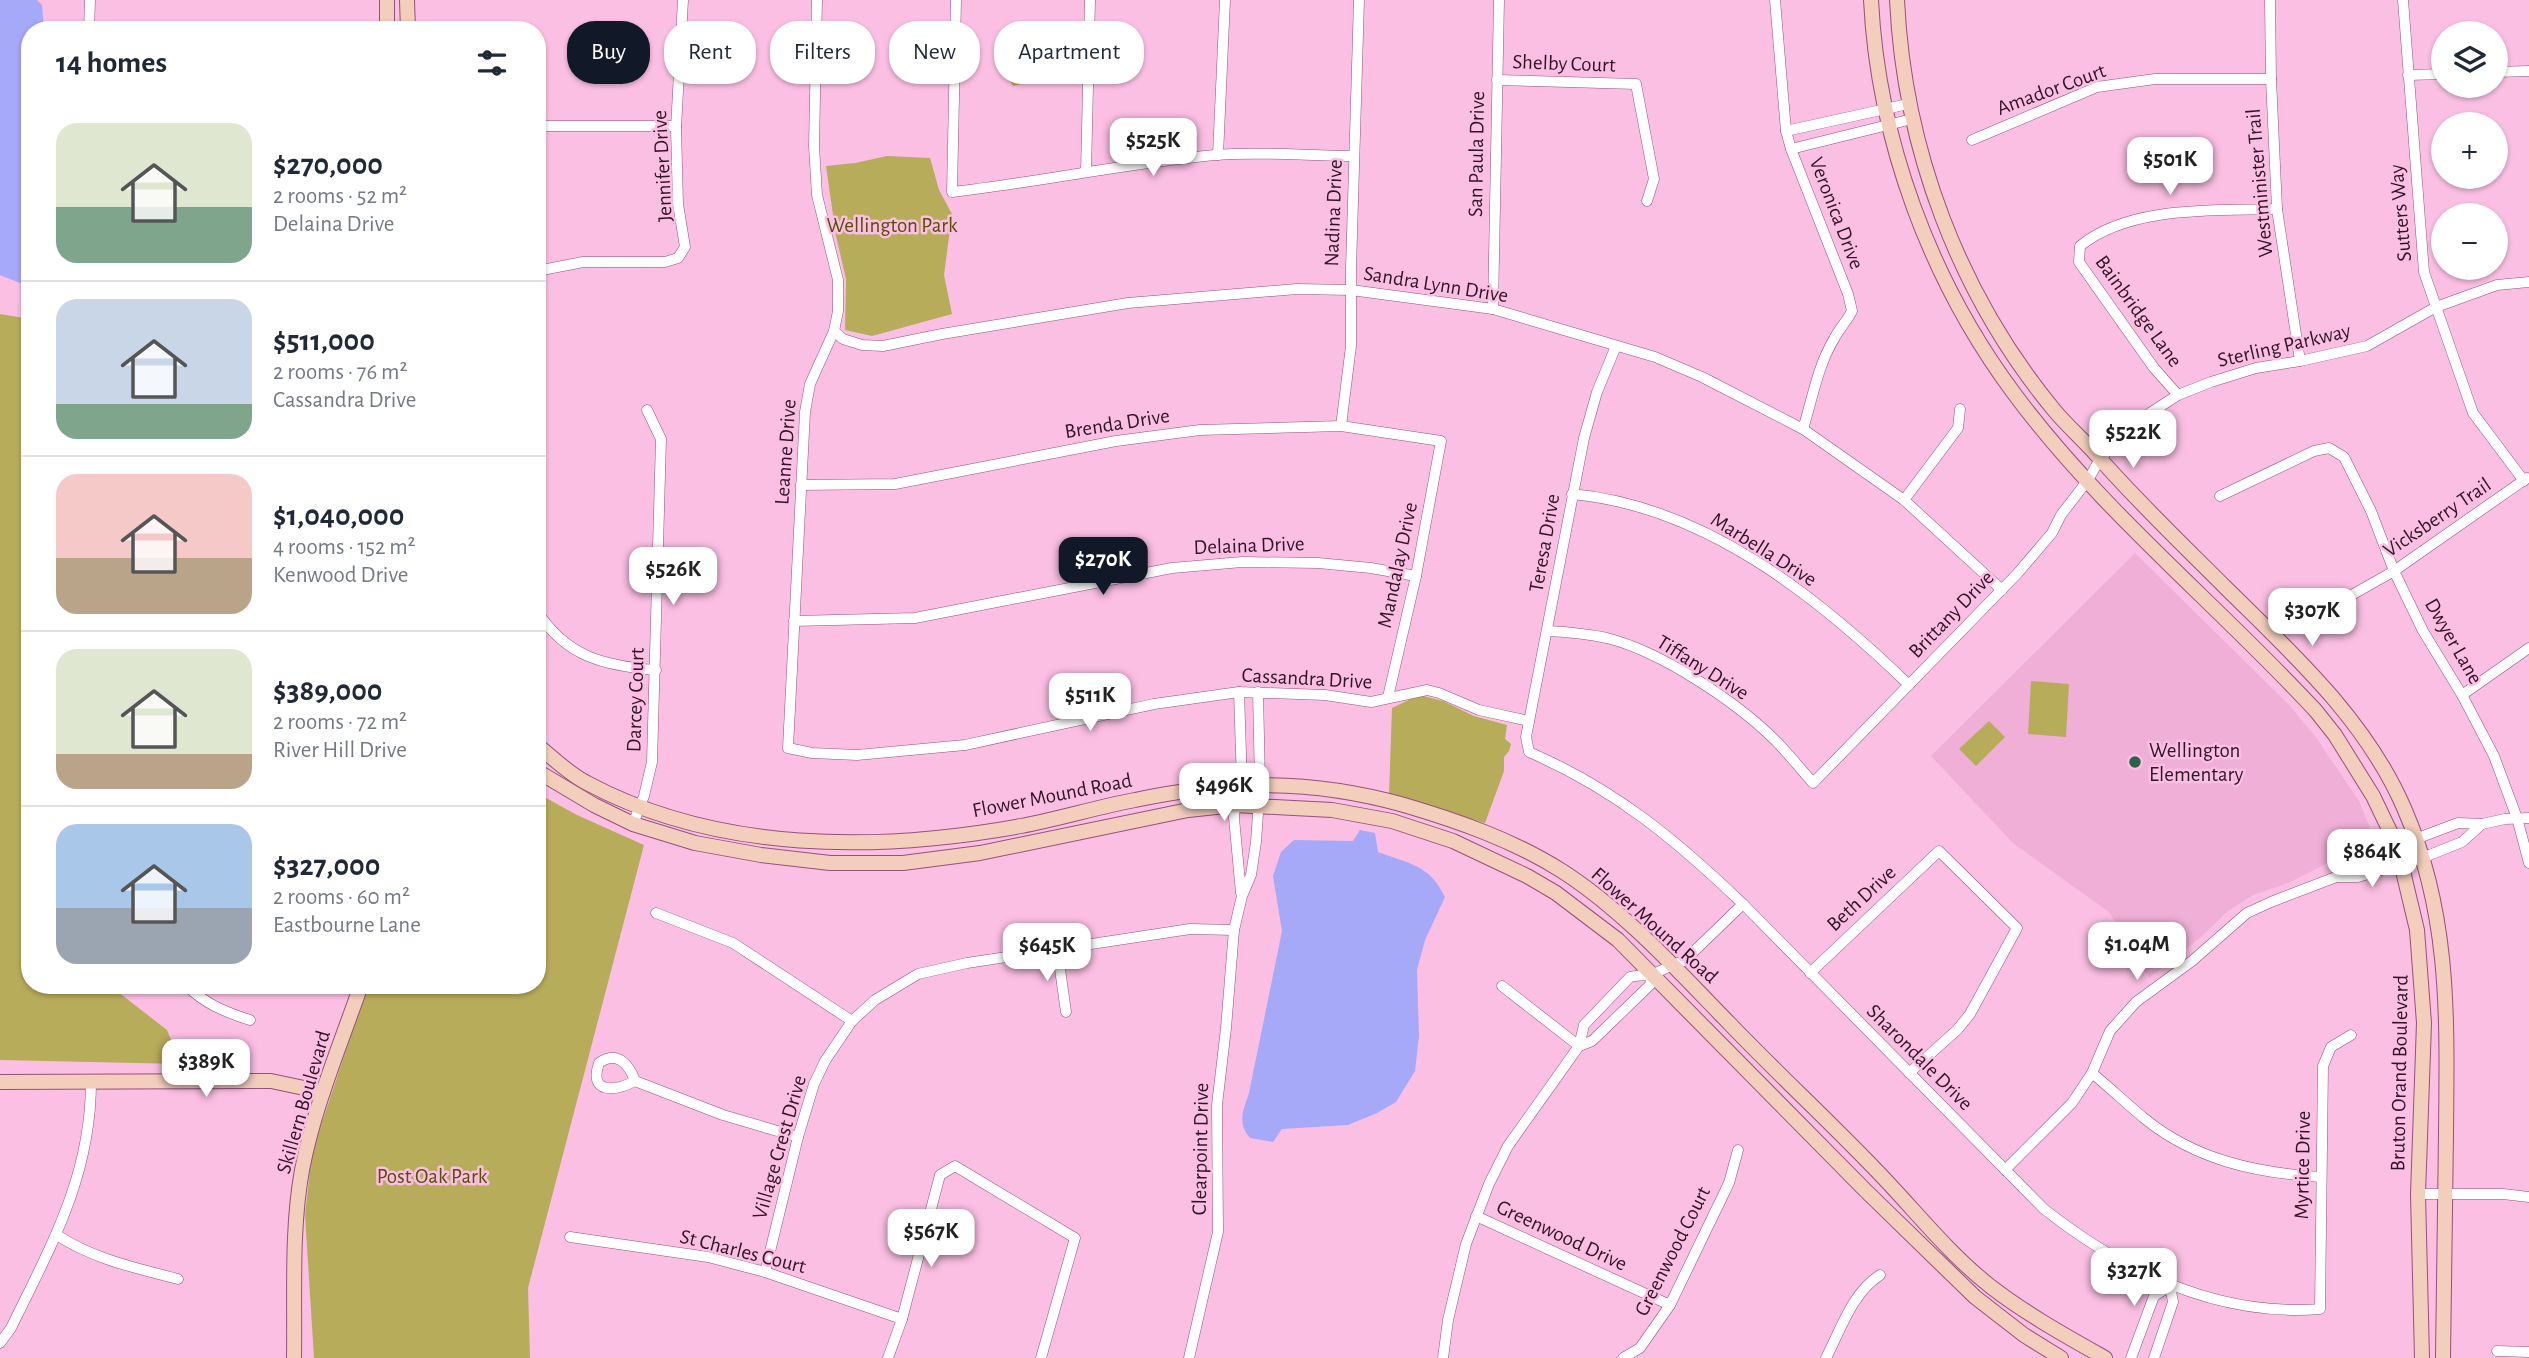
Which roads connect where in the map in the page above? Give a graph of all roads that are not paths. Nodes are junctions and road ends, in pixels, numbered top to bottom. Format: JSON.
{"nodes":[{"id":1,"x":90,"y":0,"type":"edge"},
{"id":2,"x":387,"y":0,"type":"edge"},
{"id":3,"x":407,"y":0,"type":"edge"},
{"id":4,"x":683,"y":0,"type":"edge"},
{"id":5,"x":817,"y":0,"type":"edge"},
{"id":6,"x":956,"y":0,"type":"edge"},
{"id":7,"x":1090,"y":0,"type":"edge"},
{"id":8,"x":1225,"y":0,"type":"edge"},
{"id":9,"x":1359,"y":0,"type":"edge"},
{"id":10,"x":1499,"y":0,"type":"edge"},
{"id":11,"x":1775,"y":0,"type":"edge"},
{"id":12,"x":1871,"y":0,"type":"edge"},
{"id":13,"x":1897,"y":0,"type":"edge"},
{"id":14,"x":2270,"y":0,"type":"edge"},
{"id":15,"x":2403,"y":0,"type":"edge"},
{"id":16,"x":89,"y":21,"type":"edge"},
{"id":17,"x":387,"y":21,"type":"edge"},
{"id":18,"x":408,"y":21,"type":"edge"},
{"id":19,"x":2529,"y":71,"type":"edge"},
{"id":20,"x":2508,"y":72,"type":"edge"},
{"id":21,"x":2431,"y":74,"type":"edge"},
{"id":22,"x":2408,"y":75,"type":"junction"},
{"id":23,"x":2271,"y":79,"type":"junction"},
{"id":24,"x":1497,"y":80,"type":"junction"},
{"id":25,"x":1908,"y":104,"type":"junction"},
{"id":26,"x":1887,"y":108,"type":"junction"},
{"id":27,"x":1912,"y":119,"type":"junction"},
{"id":28,"x":1889,"y":124,"type":"junction"},
{"id":29,"x":546,"y":126,"type":"edge"},
{"id":30,"x":676,"y":126,"type":"junction"},
{"id":31,"x":1787,"y":131,"type":"junction"},
{"id":32,"x":1972,"y":140,"type":"dead end"},
{"id":33,"x":1791,"y":149,"type":"junction"},
{"id":34,"x":1218,"y":155,"type":"junction"},
{"id":35,"x":1354,"y":156,"type":"junction"},
{"id":36,"x":1086,"y":172,"type":"junction"},
{"id":37,"x":1647,"y":201,"type":"dead end"},
{"id":38,"x":2277,"y":209,"type":"junction"},
{"id":39,"x":546,"y":269,"type":"edge"},
{"id":40,"x":2529,"y":282,"type":"edge"},
{"id":41,"x":1351,"y":290,"type":"junction"},
{"id":42,"x":2436,"y":307,"type":"junction"},
{"id":43,"x":1493,"y":309,"type":"junction"},
{"id":44,"x":834,"y":331,"type":"junction"},
{"id":45,"x":1616,"y":346,"type":"junction"},
{"id":46,"x":2300,"y":361,"type":"junction"},
{"id":47,"x":2178,"y":395,"type":"junction"},
{"id":48,"x":1960,"y":409,"type":"dead end"},
{"id":49,"x":647,"y":410,"type":"dead end"},
{"id":50,"x":1341,"y":426,"type":"junction"},
{"id":51,"x":1803,"y":429,"type":"junction"},
{"id":52,"x":1441,"y":441,"type":"joint"},
{"id":53,"x":2101,"y":459,"type":"junction"},
{"id":54,"x":2527,"y":479,"type":"edge"},
{"id":55,"x":2088,"y":480,"type":"junction"},
{"id":56,"x":801,"y":485,"type":"junction"},
{"id":57,"x":1573,"y":494,"type":"junction"},
{"id":58,"x":2220,"y":496,"type":"dead end"},
{"id":59,"x":1904,"y":500,"type":"junction"},
{"id":60,"x":2395,"y":571,"type":"junction"},
{"id":61,"x":1416,"y":576,"type":"junction"},
{"id":62,"x":2002,"y":590,"type":"junction"},
{"id":63,"x":2338,"y":617,"type":"dead end"},
{"id":64,"x":794,"y":621,"type":"junction"},
{"id":65,"x":546,"y":623,"type":"edge"},
{"id":66,"x":1548,"y":631,"type":"junction"},
{"id":67,"x":2529,"y":648,"type":"edge"},
{"id":68,"x":656,"y":670,"type":"junction"},
{"id":69,"x":1909,"y":685,"type":"junction"},
{"id":70,"x":1239,"y":692,"type":"junction"},
{"id":71,"x":1258,"y":692,"type":"junction"},
{"id":72,"x":2462,"y":695,"type":"junction"},
{"id":73,"x":1388,"y":697,"type":"junction"},
{"id":74,"x":1529,"y":721,"type":"junction"},
{"id":75,"x":788,"y":748,"type":"joint"},
{"id":76,"x":546,"y":752,"type":"edge"},
{"id":77,"x":1529,"y":752,"type":"joint"},
{"id":78,"x":546,"y":777,"type":"edge"},
{"id":79,"x":1813,"y":783,"type":"joint"},
{"id":80,"x":1242,"y":784,"type":"junction"},
{"id":81,"x":1260,"y":784,"type":"junction"},
{"id":82,"x":1235,"y":805,"type":"junction"},
{"id":83,"x":1258,"y":805,"type":"junction"},
{"id":84,"x":640,"y":808,"type":"junction"},
{"id":85,"x":2517,"y":818,"type":"junction"},
{"id":86,"x":2529,"y":818,"type":"edge"},
{"id":87,"x":633,"y":824,"type":"junction"},
{"id":88,"x":2483,"y":824,"type":"junction"},
{"id":89,"x":2416,"y":839,"type":"junction"},
{"id":90,"x":2397,"y":846,"type":"junction"},
{"id":91,"x":2422,"y":858,"type":"junction"},
{"id":92,"x":2529,"y":863,"type":"edge"},
{"id":93,"x":2402,"y":864,"type":"junction"},
{"id":94,"x":2336,"y":877,"type":"junction"},
{"id":95,"x":1241,"y":896,"type":"junction"},
{"id":96,"x":1743,"y":904,"type":"junction"},
{"id":97,"x":656,"y":913,"type":"dead end"},
{"id":98,"x":1234,"y":930,"type":"junction"},
{"id":99,"x":1057,"y":948,"type":"junction"},
{"id":100,"x":1671,"y":964,"type":"junction"},
{"id":101,"x":1810,"y":973,"type":"junction"},
{"id":102,"x":1652,"y":974,"type":"junction"},
{"id":103,"x":1502,"y":986,"type":"dead end"},
{"id":104,"x":195,"y":994,"type":"edge"},
{"id":105,"x":358,"y":994,"type":"edge"},
{"id":106,"x":1066,"y":1012,"type":"dead end"},
{"id":107,"x":250,"y":1020,"type":"dead end"},
{"id":108,"x":852,"y":1021,"type":"junction"},
{"id":109,"x":2351,"y":1035,"type":"dead end"},
{"id":110,"x":1579,"y":1046,"type":"junction"},
{"id":111,"x":1909,"y":1073,"type":"junction"},
{"id":112,"x":2092,"y":1073,"type":"junction"},
{"id":113,"x":635,"y":1081,"type":"dead end"},
{"id":114,"x":0,"y":1082,"type":"edge"},
{"id":115,"x":91,"y":1082,"type":"junction"},
{"id":116,"x":323,"y":1092,"type":"junction"},
{"id":117,"x":798,"y":1137,"type":"junction"},
{"id":118,"x":1738,"y":1150,"type":"dead end"},
{"id":119,"x":2004,"y":1170,"type":"junction"},
{"id":120,"x":2321,"y":1177,"type":"junction"},
{"id":121,"x":2418,"y":1194,"type":"junction"},
{"id":122,"x":2445,"y":1194,"type":"junction"},
{"id":123,"x":2529,"y":1197,"type":"edge"},
{"id":124,"x":1476,"y":1216,"type":"junction"},
{"id":125,"x":57,"y":1235,"type":"junction"},
{"id":126,"x":570,"y":1237,"type":"dead end"},
{"id":127,"x":765,"y":1272,"type":"junction"},
{"id":128,"x":1880,"y":1275,"type":"dead end"},
{"id":129,"x":178,"y":1279,"type":"dead end"},
{"id":130,"x":2171,"y":1286,"type":"junction"},
{"id":131,"x":1670,"y":1305,"type":"junction"},
{"id":132,"x":2320,"y":1309,"type":"joint"},
{"id":133,"x":902,"y":1319,"type":"junction"},
{"id":134,"x":0,"y":1343,"type":"edge"},
{"id":135,"x":2497,"y":1351,"type":"dead end"},
{"id":136,"x":2529,"y":1352,"type":"edge"},
{"id":137,"x":294,"y":1358,"type":"edge"},
{"id":138,"x":888,"y":1358,"type":"edge"},
{"id":139,"x":1041,"y":1358,"type":"edge"},
{"id":140,"x":1189,"y":1358,"type":"edge"},
{"id":141,"x":1443,"y":1358,"type":"edge"},
{"id":142,"x":1623,"y":1358,"type":"edge"},
{"id":143,"x":1826,"y":1358,"type":"edge"},
{"id":144,"x":2061,"y":1358,"type":"edge"},
{"id":145,"x":2105,"y":1358,"type":"edge"},
{"id":146,"x":2131,"y":1358,"type":"edge"},
{"id":147,"x":2154,"y":1358,"type":"edge"},
{"id":148,"x":2422,"y":1358,"type":"edge"},
{"id":149,"x":2443,"y":1358,"type":"edge"}],
"edges":[{"from":1,"to":16,"type":"street"},
{"from":2,"to":17,"type":"main road"},
{"from":3,"to":18,"type":"main road"},
{"from":4,"to":30,"type":"street","name":"Jennifer Drive"},
{"from":5,"to":44,"type":"street","name":"Leanne Drive"},
{"from":6,"to":36,"type":"street"},
{"from":7,"to":36,"type":"street"},
{"from":8,"to":34,"type":"street"},
{"from":9,"to":35,"type":"street","name":"Nadina Drive"},
{"from":10,"to":24,"type":"street","name":"San Paula Drive"},
{"from":11,"to":31,"type":"street","name":"Veronica Drive"},
{"from":12,"to":26,"type":"main road","name":"Bruton Orand Boulevard"},
{"from":13,"to":25,"type":"main road","name":"Bruton Orand Boulevard"},
{"from":14,"to":23,"type":"street","name":"Westminister Trail"},
{"from":15,"to":22,"type":"street","name":"Sutters Way"},
{"from":19,"to":20,"type":"street"},
{"from":21,"to":22,"type":"street"},
{"from":22,"to":42,"type":"street","name":"Sutters Way"},
{"from":23,"to":32,"type":"street","name":"Amador Court"},
{"from":23,"to":38,"type":"street","name":"Westminister Trail"},
{"from":24,"to":37,"type":"street","name":"Shelby Court"},
{"from":24,"to":43,"type":"street","name":"San Paula Drive"},
{"from":25,"to":26,"type":"street"},
{"from":25,"to":27,"type":"main road","name":"Bruton Orand Boulevard"},
{"from":26,"to":28,"type":"main road","name":"Bruton Orand Boulevard"},
{"from":26,"to":31,"type":"street"},
{"from":27,"to":28,"type":"street"},
{"from":27,"to":53,"type":"main road","name":"Bruton Orand Boulevard"},
{"from":28,"to":33,"type":"street"},
{"from":28,"to":55,"type":"main road","name":"Bruton Orand Boulevard"},
{"from":29,"to":30,"type":"street"},
{"from":30,"to":39,"type":"street","name":"Jennifer Drive"},
{"from":31,"to":33,"type":"street","name":"Veronica Drive"},
{"from":33,"to":51,"type":"street","name":"Veronica Drive"},
{"from":34,"to":35,"type":"street"},
{"from":34,"to":36,"type":"street"},
{"from":35,"to":41,"type":"street","name":"Nadina Drive"},
{"from":38,"to":46,"type":"street","name":"Westminister Trail"},
{"from":38,"to":47,"type":"street","name":"Bainbridge Lane"},
{"from":40,"to":42,"type":"street","name":"Sterling Parkway"},
{"from":41,"to":43,"type":"street","name":"Sandra Lynn Drive"},
{"from":41,"to":44,"type":"street","name":"Sandra Lynn Drive"},
{"from":41,"to":50,"type":"street","name":"Nadina Drive"},
{"from":42,"to":46,"type":"street","name":"Sterling Parkway"},
{"from":42,"to":54,"type":"street","name":"Sutters Way"},
{"from":43,"to":45,"type":"street","name":"Sandra Lynn Drive"},
{"from":44,"to":56,"type":"street","name":"Leanne Drive"},
{"from":45,"to":51,"type":"street","name":"Sandra Lynn Drive"},
{"from":45,"to":57,"type":"street","name":"Teresa Drive"},
{"from":46,"to":47,"type":"street","name":"Sterling Parkway"},
{"from":47,"to":53,"type":"street","name":"Sterling Parkway"},
{"from":48,"to":59,"type":"street"},
{"from":49,"to":68,"type":"street","name":"Darcey Court"},
{"from":50,"to":52,"type":"street","name":"Brenda Drive"},
{"from":50,"to":56,"type":"street","name":"Brenda Drive"},
{"from":51,"to":59,"type":"street","name":"Sandra Lynn Drive"},
{"from":52,"to":61,"type":"street","name":"Mandalay Drive"},
{"from":53,"to":55,"type":"street","name":"Brittany Drive"},
{"from":53,"to":89,"type":"main road","name":"Bruton Orand Boulevard"},
{"from":54,"to":60,"type":"street","name":"Vicksberry Trail"},
{"from":55,"to":62,"type":"street","name":"Brittany Drive"},
{"from":55,"to":90,"type":"main road","name":"Bruton Orand Boulevard"},
{"from":56,"to":64,"type":"street","name":"Leanne Drive"},
{"from":57,"to":66,"type":"street","name":"Teresa Drive"},
{"from":57,"to":69,"type":"street","name":"Marbella Drive"},
{"from":58,"to":60,"type":"street","name":"Dwyer Lane"},
{"from":59,"to":62,"type":"street","name":"Sandra Lynn Drive"},
{"from":60,"to":63,"type":"street","name":"Vicksberry Trail"},
{"from":60,"to":72,"type":"street","name":"Dwyer Lane"},
{"from":61,"to":64,"type":"street","name":"Delaina Drive"},
{"from":61,"to":73,"type":"street","name":"Mandalay Drive"},
{"from":62,"to":69,"type":"street","name":"Brittany Drive"},
{"from":64,"to":75,"type":"street","name":"Leanne Drive"},
{"from":65,"to":68,"type":"street"},
{"from":66,"to":74,"type":"street","name":"Teresa Drive"},
{"from":66,"to":79,"type":"street","name":"Tiffany Drive"},
{"from":67,"to":72,"type":"street"},
{"from":68,"to":84,"type":"street","name":"Darcey Court"},
{"from":69,"to":79,"type":"street","name":"Brittany Drive"},
{"from":70,"to":71,"type":"street","name":"Cassandra Drive"},
{"from":70,"to":75,"type":"street","name":"Cassandra Drive"},
{"from":70,"to":80,"type":"street","name":"Clearpoint Drive"},
{"from":71,"to":73,"type":"street","name":"Cassandra Drive"},
{"from":71,"to":81,"type":"street","name":"Clearpoint Drive"},
{"from":72,"to":85,"type":"street","name":"Dwyer Lane"},
{"from":73,"to":74,"type":"street","name":"Cassandra Drive"},
{"from":74,"to":77,"type":"street","name":"Teresa Drive"},
{"from":76,"to":84,"type":"main road","name":"Flower Mound Road"},
{"from":77,"to":96,"type":"street","name":"Sharondale Drive"},
{"from":78,"to":87,"type":"main road","name":"Flower Mound Road"},
{"from":80,"to":81,"type":"main road","name":"Flower Mound Road"},
{"from":80,"to":82,"type":"street","name":"Clearpoint Drive"},
{"from":80,"to":84,"type":"main road","name":"Flower Mound Road"},
{"from":81,"to":83,"type":"street","name":"Clearpoint Drive"},
{"from":81,"to":100,"type":"main road","name":"Flower Mound Road"},
{"from":82,"to":83,"type":"main road","name":"Flower Mound Road"},
{"from":82,"to":87,"type":"main road","name":"Flower Mound Road"},
{"from":82,"to":95,"type":"street","name":"Clearpoint Drive"},
{"from":83,"to":95,"type":"street","name":"Clearpoint Drive"},
{"from":83,"to":102,"type":"main road","name":"Flower Mound Road"},
{"from":84,"to":87,"type":"street","name":"Darcey Court"},
{"from":85,"to":86,"type":"street"},
{"from":85,"to":88,"type":"street"},
{"from":85,"to":92,"type":"street","name":"Dwyer Lane"},
{"from":88,"to":89,"type":"street"},
{"from":88,"to":91,"type":"street"},
{"from":89,"to":90,"type":"street"},
{"from":89,"to":91,"type":"main road","name":"Bruton Orand Boulevard"},
{"from":90,"to":93,"type":"main road","name":"Bruton Orand Boulevard"},
{"from":90,"to":94,"type":"street"},
{"from":91,"to":93,"type":"street"},
{"from":91,"to":122,"type":"main road","name":"Bruton Orand Boulevard"},
{"from":93,"to":94,"type":"street"},
{"from":93,"to":121,"type":"main road","name":"Bruton Orand Boulevard"},
{"from":94,"to":112,"type":"street"},
{"from":95,"to":98,"type":"street","name":"Clearpoint Drive"},
{"from":96,"to":100,"type":"street"},
{"from":96,"to":101,"type":"street","name":"Sharondale Drive"},
{"from":97,"to":108,"type":"street"},
{"from":98,"to":99,"type":"street","name":"Village Crest Drive"},
{"from":98,"to":140,"type":"street","name":"Clearpoint Drive"},
{"from":99,"to":106,"type":"street"},
{"from":99,"to":108,"type":"street","name":"Village Crest Drive"},
{"from":100,"to":102,"type":"street"},
{"from":100,"to":145,"type":"main road","name":"Flower Mound Road"},
{"from":101,"to":111,"type":"street","name":"Sharondale Drive"},
{"from":101,"to":111,"type":"street","name":"Beth Drive"},
{"from":102,"to":110,"type":"street"},
{"from":102,"to":110,"type":"street"},
{"from":102,"to":144,"type":"main road","name":"Flower Mound Road"},
{"from":103,"to":110,"type":"street"},
{"from":104,"to":107,"type":"street"},
{"from":105,"to":116,"type":"main road","name":"Skillern Boulevard"},
{"from":108,"to":117,"type":"street","name":"Village Crest Drive"},
{"from":109,"to":120,"type":"street","name":"Myrtice Drive"},
{"from":110,"to":124,"type":"street"},
{"from":111,"to":119,"type":"street","name":"Sharondale Drive"},
{"from":112,"to":119,"type":"street"},
{"from":112,"to":120,"type":"street"},
{"from":113,"to":117,"type":"street"},
{"from":114,"to":115,"type":"main road"},
{"from":115,"to":116,"type":"main road"},
{"from":115,"to":125,"type":"street"},
{"from":116,"to":137,"type":"main road","name":"Skillern Boulevard"},
{"from":117,"to":127,"type":"street","name":"Village Crest Drive"},
{"from":118,"to":131,"type":"street","name":"Greenwood Court"},
{"from":119,"to":130,"type":"street","name":"Sharondale Drive"},
{"from":120,"to":132,"type":"street","name":"Myrtice Drive"},
{"from":121,"to":122,"type":"street"},
{"from":121,"to":148,"type":"main road","name":"Bruton Orand Boulevard"},
{"from":122,"to":123,"type":"street"},
{"from":122,"to":149,"type":"main road","name":"Bruton Orand Boulevard"},
{"from":124,"to":131,"type":"street","name":"Greenwood Drive"},
{"from":124,"to":141,"type":"street"},
{"from":125,"to":129,"type":"street"},
{"from":125,"to":134,"type":"street"},
{"from":126,"to":127,"type":"street","name":"St Charles Court"},
{"from":127,"to":133,"type":"street","name":"St Charles Court"},
{"from":128,"to":143,"type":"street"},
{"from":130,"to":132,"type":"street","name":"Sharondale Drive"},
{"from":130,"to":146,"type":"street"},
{"from":130,"to":147,"type":"street"},
{"from":131,"to":142,"type":"street","name":"Greenwood Court"},
{"from":133,"to":138,"type":"street"},
{"from":133,"to":139,"type":"street"},
{"from":135,"to":136,"type":"street"}]}
